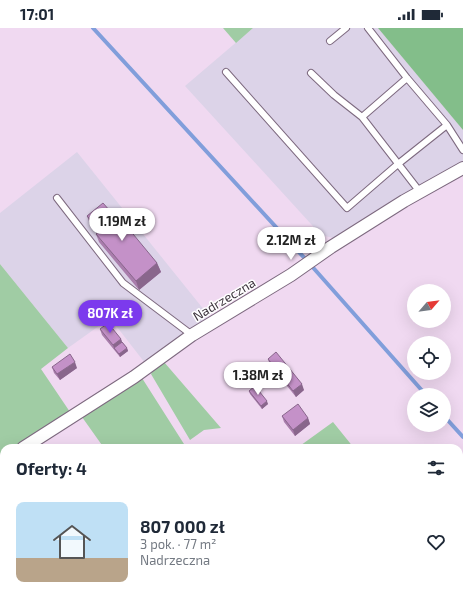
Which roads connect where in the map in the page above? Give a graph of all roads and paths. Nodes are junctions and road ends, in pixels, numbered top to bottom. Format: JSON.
{"nodes":[{"id":1,"x":346,"y":28,"type":"edge"},
{"id":2,"x":368,"y":28,"type":"edge"},
{"id":3,"x":330,"y":41,"type":"dead end"},
{"id":4,"x":226,"y":72,"type":"dead end"},
{"id":5,"x":311,"y":73,"type":"dead end"},
{"id":6,"x":407,"y":78,"type":"junction"},
{"id":7,"x":362,"y":117,"type":"junction"},
{"id":8,"x":447,"y":126,"type":"junction"},
{"id":9,"x":463,"y":150,"type":"edge"},
{"id":10,"x":398,"y":164,"type":"junction"},
{"id":11,"x":463,"y":168,"type":"edge"},
{"id":12,"x":420,"y":192,"type":"junction"},
{"id":13,"x":57,"y":198,"type":"dead end"},
{"id":14,"x":192,"y":334,"type":"junction"},
{"id":15,"x":29,"y":444,"type":"edge"}],
"edges":[{"from":1,"to":3,"type":"lane"},
{"from":2,"to":6,"type":"lane"},
{"from":4,"to":10,"type":"lane"},
{"from":5,"to":7,"type":"lane"},
{"from":6,"to":7,"type":"lane"},
{"from":6,"to":8,"type":"lane"},
{"from":7,"to":10,"type":"lane"},
{"from":8,"to":9,"type":"lane"},
{"from":8,"to":10,"type":"lane"},
{"from":10,"to":12,"type":"lane"},
{"from":11,"to":12,"type":"street","name":"Nadrzeczna"},
{"from":12,"to":14,"type":"street","name":"Nadrzeczna"},
{"from":13,"to":14,"type":"lane"},
{"from":14,"to":15,"type":"street","name":"Nadrzeczna"}]}
